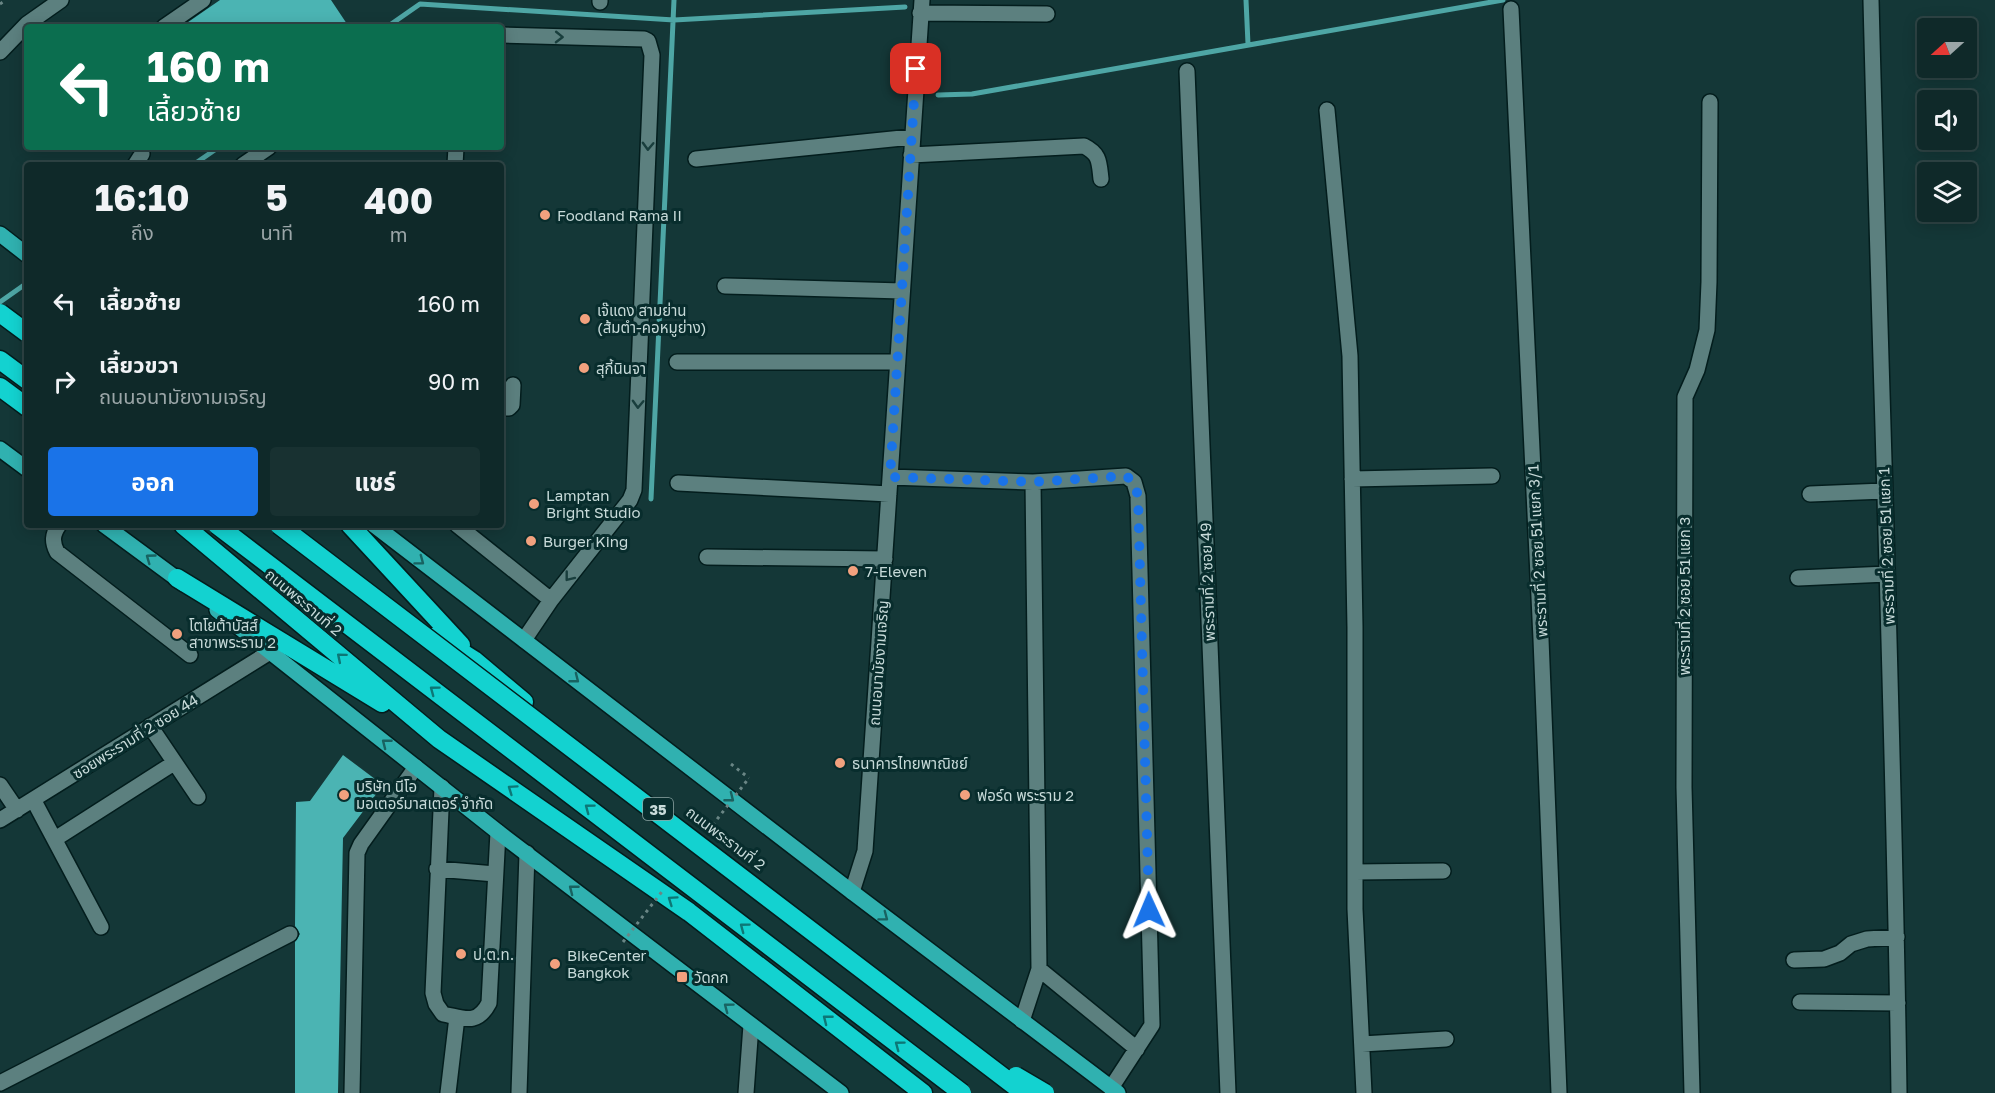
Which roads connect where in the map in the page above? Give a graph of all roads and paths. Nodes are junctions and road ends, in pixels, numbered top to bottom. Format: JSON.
{"nodes":[{"id":1,"x":6,"y":0,"type":"edge"},
{"id":2,"x":61,"y":0,"type":"edge"},
{"id":3,"x":203,"y":0,"type":"edge"},
{"id":4,"x":1871,"y":0,"type":"edge"},
{"id":5,"x":0,"y":4,"type":"edge"},
{"id":6,"x":921,"y":6,"type":"edge"},
{"id":7,"x":1511,"y":9,"type":"dead end"},
{"id":8,"x":1047,"y":14,"type":"dead end"},
{"id":9,"x":27,"y":24,"type":"edge"},
{"id":10,"x":168,"y":24,"type":"edge"},
{"id":11,"x":24,"y":27,"type":"edge"},
{"id":12,"x":504,"y":35,"type":"edge"},
{"id":13,"x":0,"y":52,"type":"edge"},
{"id":14,"x":1187,"y":72,"type":"dead end"},
{"id":15,"x":1710,"y":102,"type":"dead end"},
{"id":16,"x":1327,"y":110,"type":"dead end"},
{"id":17,"x":912,"y":137,"type":"junction"},
{"id":18,"x":265,"y":150,"type":"edge"},
{"id":19,"x":911,"y":155,"type":"junction"},
{"id":20,"x":696,"y":159,"type":"dead end"},
{"id":21,"x":247,"y":162,"type":"edge"},
{"id":22,"x":1101,"y":179,"type":"dead end"},
{"id":23,"x":0,"y":234,"type":"edge"},
{"id":24,"x":24,"y":247,"type":"edge"},
{"id":25,"x":725,"y":286,"type":"dead end"},
{"id":26,"x":902,"y":291,"type":"junction"},
{"id":27,"x":0,"y":313,"type":"edge"},
{"id":28,"x":24,"y":331,"type":"edge"},
{"id":29,"x":0,"y":360,"type":"edge"},
{"id":30,"x":677,"y":362,"type":"dead end"},
{"id":31,"x":897,"y":362,"type":"junction"},
{"id":32,"x":24,"y":378,"type":"edge"},
{"id":33,"x":513,"y":385,"type":"dead end"},
{"id":34,"x":0,"y":387,"type":"edge"},
{"id":35,"x":24,"y":405,"type":"edge"},
{"id":36,"x":504,"y":408,"type":"edge"},
{"id":37,"x":0,"y":449,"type":"edge"},
{"id":38,"x":24,"y":467,"type":"edge"},
{"id":39,"x":1492,"y":476,"type":"dead end"},
{"id":40,"x":890,"y":477,"type":"junction"},
{"id":41,"x":1352,"y":479,"type":"junction"},
{"id":42,"x":1033,"y":482,"type":"junction"},
{"id":43,"x":678,"y":483,"type":"dead end"},
{"id":44,"x":1884,"y":491,"type":"junction"},
{"id":45,"x":889,"y":494,"type":"junction"},
{"id":46,"x":1810,"y":494,"type":"dead end"},
{"id":47,"x":57,"y":528,"type":"edge"},
{"id":48,"x":109,"y":528,"type":"edge"},
{"id":49,"x":187,"y":528,"type":"edge"},
{"id":50,"x":221,"y":528,"type":"edge"},
{"id":51,"x":284,"y":528,"type":"edge"},
{"id":52,"x":284,"y":528,"type":"edge"},
{"id":53,"x":353,"y":528,"type":"edge"},
{"id":54,"x":379,"y":528,"type":"edge"},
{"id":55,"x":461,"y":528,"type":"edge"},
{"id":56,"x":707,"y":556,"type":"dead end"},
{"id":57,"x":885,"y":559,"type":"junction"},
{"id":58,"x":1887,"y":574,"type":"junction"},
{"id":59,"x":177,"y":578,"type":"junction"},
{"id":60,"x":1798,"y":578,"type":"dead end"},
{"id":61,"x":551,"y":600,"type":"junction"},
{"id":62,"x":524,"y":640,"type":"junction"},
{"id":63,"x":270,"y":652,"type":"junction"},
{"id":64,"x":190,"y":655,"type":"dead end"},
{"id":65,"x":474,"y":660,"type":"junction"},
{"id":66,"x":150,"y":726,"type":"junction"},
{"id":67,"x":439,"y":739,"type":"junction"},
{"id":68,"x":174,"y":763,"type":"junction"},
{"id":69,"x":731,"y":764,"type":"dead end"},
{"id":70,"x":416,"y":767,"type":"junction"},
{"id":71,"x":749,"y":778,"type":"dead end"},
{"id":72,"x":0,"y":785,"type":"edge"},
{"id":73,"x":442,"y":787,"type":"junction"},
{"id":74,"x":198,"y":796,"type":"dead end"},
{"id":75,"x":34,"y":801,"type":"junction"},
{"id":76,"x":17,"y":810,"type":"junction"},
{"id":77,"x":0,"y":820,"type":"edge"},
{"id":78,"x":498,"y":832,"type":"junction"},
{"id":79,"x":55,"y":839,"type":"junction"},
{"id":80,"x":526,"y":853,"type":"junction"},
{"id":81,"x":438,"y":869,"type":"junction"},
{"id":82,"x":1443,"y":871,"type":"dead end"},
{"id":83,"x":1355,"y":872,"type":"junction"},
{"id":84,"x":495,"y":874,"type":"junction"},
{"id":85,"x":852,"y":892,"type":"junction"},
{"id":86,"x":101,"y":927,"type":"dead end"},
{"id":87,"x":290,"y":934,"type":"dead end"},
{"id":88,"x":1897,"y":937,"type":"junction"},
{"id":89,"x":1794,"y":960,"type":"dead end"},
{"id":90,"x":1039,"y":969,"type":"junction"},
{"id":91,"x":1800,"y":1002,"type":"dead end"},
{"id":92,"x":1898,"y":1003,"type":"junction"},
{"id":93,"x":457,"y":1017,"type":"junction"},
{"id":94,"x":1022,"y":1021,"type":"junction"},
{"id":95,"x":752,"y":1025,"type":"junction"},
{"id":96,"x":952,"y":1038,"type":"junction"},
{"id":97,"x":1446,"y":1039,"type":"dead end"},
{"id":98,"x":1362,"y":1044,"type":"junction"},
{"id":99,"x":1137,"y":1049,"type":"junction"},
{"id":100,"x":930,"y":1069,"type":"junction"},
{"id":101,"x":0,"y":1083,"type":"edge"},
{"id":102,"x":1114,"y":1090,"type":"edge"},
{"id":103,"x":352,"y":1093,"type":"edge"},
{"id":104,"x":448,"y":1093,"type":"edge"},
{"id":105,"x":519,"y":1093,"type":"edge"},
{"id":106,"x":746,"y":1093,"type":"edge"},
{"id":107,"x":841,"y":1093,"type":"edge"},
{"id":108,"x":923,"y":1093,"type":"edge"},
{"id":109,"x":956,"y":1093,"type":"edge"},
{"id":110,"x":962,"y":1093,"type":"edge"},
{"id":111,"x":1024,"y":1093,"type":"edge"},
{"id":112,"x":1035,"y":1093,"type":"edge"},
{"id":113,"x":1045,"y":1093,"type":"edge"},
{"id":114,"x":1228,"y":1093,"type":"edge"},
{"id":115,"x":1364,"y":1093,"type":"edge"},
{"id":116,"x":1559,"y":1093,"type":"edge"},
{"id":117,"x":1692,"y":1093,"type":"edge"},
{"id":118,"x":1899,"y":1093,"type":"edge"}],
"edges":[{"from":1,"to":5,"type":"path"},
{"from":2,"to":9,"type":"street"},
{"from":3,"to":10,"type":"street"},
{"from":4,"to":44,"type":"street","name":"พระรามที่ 2 ซอย 51 แยก 1"},
{"from":6,"to":8,"type":"street"},
{"from":6,"to":17,"type":"street","name":"ถนนอนามัยงามเจริญ"},
{"from":7,"to":116,"type":"street","name":"พระรามที่ 2 ซอย 51 แยก 3/1"},
{"from":11,"to":13,"type":"street"},
{"from":12,"to":61,"type":"street","one_way":true},
{"from":14,"to":114,"type":"street","name":"พระรามที่ 2 ซอย 49"},
{"from":15,"to":117,"type":"street","name":"พระรามที่ 2 ซอย 51 แยก 3"},
{"from":16,"to":41,"type":"street"},
{"from":17,"to":19,"type":"street","name":"ถนนอนามัยงามเจริญ"},
{"from":17,"to":20,"type":"street"},
{"from":18,"to":21,"type":"street"},
{"from":19,"to":22,"type":"street"},
{"from":19,"to":26,"type":"street","name":"ถนนอนามัยงามเจริญ"},
{"from":23,"to":24,"type":"main road"},
{"from":25,"to":26,"type":"street"},
{"from":26,"to":31,"type":"street","name":"ถนนอนามัยงามเจริญ"},
{"from":27,"to":28,"type":"highway","bridge":true},
{"from":29,"to":32,"type":"highway"},
{"from":30,"to":31,"type":"street"},
{"from":31,"to":40,"type":"street","name":"ถนนอนามัยงามเจริญ"},
{"from":33,"to":36,"type":"street"},
{"from":34,"to":35,"type":"highway"},
{"from":37,"to":38,"type":"main road"},
{"from":39,"to":41,"type":"street"},
{"from":40,"to":42,"type":"street"},
{"from":40,"to":45,"type":"street","name":"ถนนอนามัยงามเจริญ"},
{"from":41,"to":83,"type":"street"},
{"from":42,"to":90,"type":"street"},
{"from":42,"to":99,"type":"street"},
{"from":43,"to":45,"type":"street"},
{"from":44,"to":46,"type":"street"},
{"from":44,"to":58,"type":"street","name":"พระรามที่ 2 ซอย 51 แยก 1"},
{"from":45,"to":57,"type":"street","name":"ถนนอนามัยงามเจริญ"},
{"from":47,"to":64,"type":"street"},
{"from":59,"to":48,"type":"main road","one_way":true},
{"from":67,"to":49,"type":"highway","name":"ถนนพระรามที่ 2","one_way":true},
{"from":100,"to":50,"type":"highway","one_way":true,"bridge":true},
{"from":51,"to":65,"type":"highway","name":"ถนนพระรามที่ 2","number":"35"},
{"from":52,"to":96,"type":"highway","bridge":true},
{"from":53,"to":65,"type":"highway"},
{"from":54,"to":62,"type":"main road","one_way":true},
{"from":55,"to":61,"type":"street"},
{"from":56,"to":57,"type":"street"},
{"from":57,"to":85,"type":"street","name":"ถนนอนามัยงามเจริญ"},
{"from":58,"to":60,"type":"street"},
{"from":58,"to":88,"type":"street","name":"พระรามที่ 2 ซอย 51 แยก 1"},
{"from":59,"to":63,"type":"main road"},
{"from":59,"to":67,"type":"highway"},
{"from":61,"to":62,"type":"street"},
{"from":62,"to":85,"type":"main road","one_way":true},
{"from":63,"to":66,"type":"street","name":"ซอยพระรามที่ 2 ซอย 44"},
{"from":70,"to":63,"type":"main road","one_way":true},
{"from":65,"to":112,"type":"highway","name":"ถนนพระรามที่ 2","number":"35"},
{"from":66,"to":68,"type":"street"},
{"from":66,"to":75,"type":"street","name":"ซอยพระรามที่ 2 ซอย 44"},
{"from":108,"to":67,"type":"highway","name":"ถนนพระรามที่ 2","one_way":true},
{"from":68,"to":74,"type":"street"},
{"from":68,"to":79,"type":"street"},
{"from":69,"to":71,"type":"path"},
{"from":70,"to":73,"type":"main road"},
{"from":70,"to":103,"type":"street"},
{"from":72,"to":76,"type":"street"},
{"from":73,"to":78,"type":"main road"},
{"from":73,"to":81,"type":"street"},
{"from":75,"to":76,"type":"street","name":"ซอยพระรามที่ 2 ซอย 44"},
{"from":75,"to":79,"type":"street"},
{"from":76,"to":77,"type":"street","name":"ซอยพระรามที่ 2 ซอย 44"},
{"from":78,"to":80,"type":"main road"},
{"from":78,"to":84,"type":"street"},
{"from":79,"to":86,"type":"street"},
{"from":95,"to":80,"type":"main road","one_way":true},
{"from":80,"to":105,"type":"street"},
{"from":81,"to":84,"type":"street"},
{"from":81,"to":93,"type":"street"},
{"from":82,"to":83,"type":"street"},
{"from":83,"to":98,"type":"street"},
{"from":84,"to":93,"type":"street"},
{"from":85,"to":94,"type":"main road","one_way":true},
{"from":87,"to":101,"type":"street"},
{"from":88,"to":89,"type":"street"},
{"from":88,"to":92,"type":"street","name":"พระรามที่ 2 ซอย 51 แยก 1"},
{"from":90,"to":94,"type":"street"},
{"from":90,"to":99,"type":"street"},
{"from":91,"to":92,"type":"street"},
{"from":92,"to":118,"type":"street","name":"พระรามที่ 2 ซอย 51 แยก 1"},
{"from":93,"to":104,"type":"street"},
{"from":94,"to":102,"type":"main road"},
{"from":95,"to":106,"type":"street"},
{"from":95,"to":107,"type":"main road"},
{"from":96,"to":111,"type":"highway","bridge":true},
{"from":96,"to":113,"type":"highway","bridge":true},
{"from":97,"to":98,"type":"street"},
{"from":98,"to":115,"type":"street"},
{"from":99,"to":102,"type":"street"},
{"from":100,"to":109,"type":"highway","bridge":true},
{"from":100,"to":110,"type":"highway","bridge":true}]}
